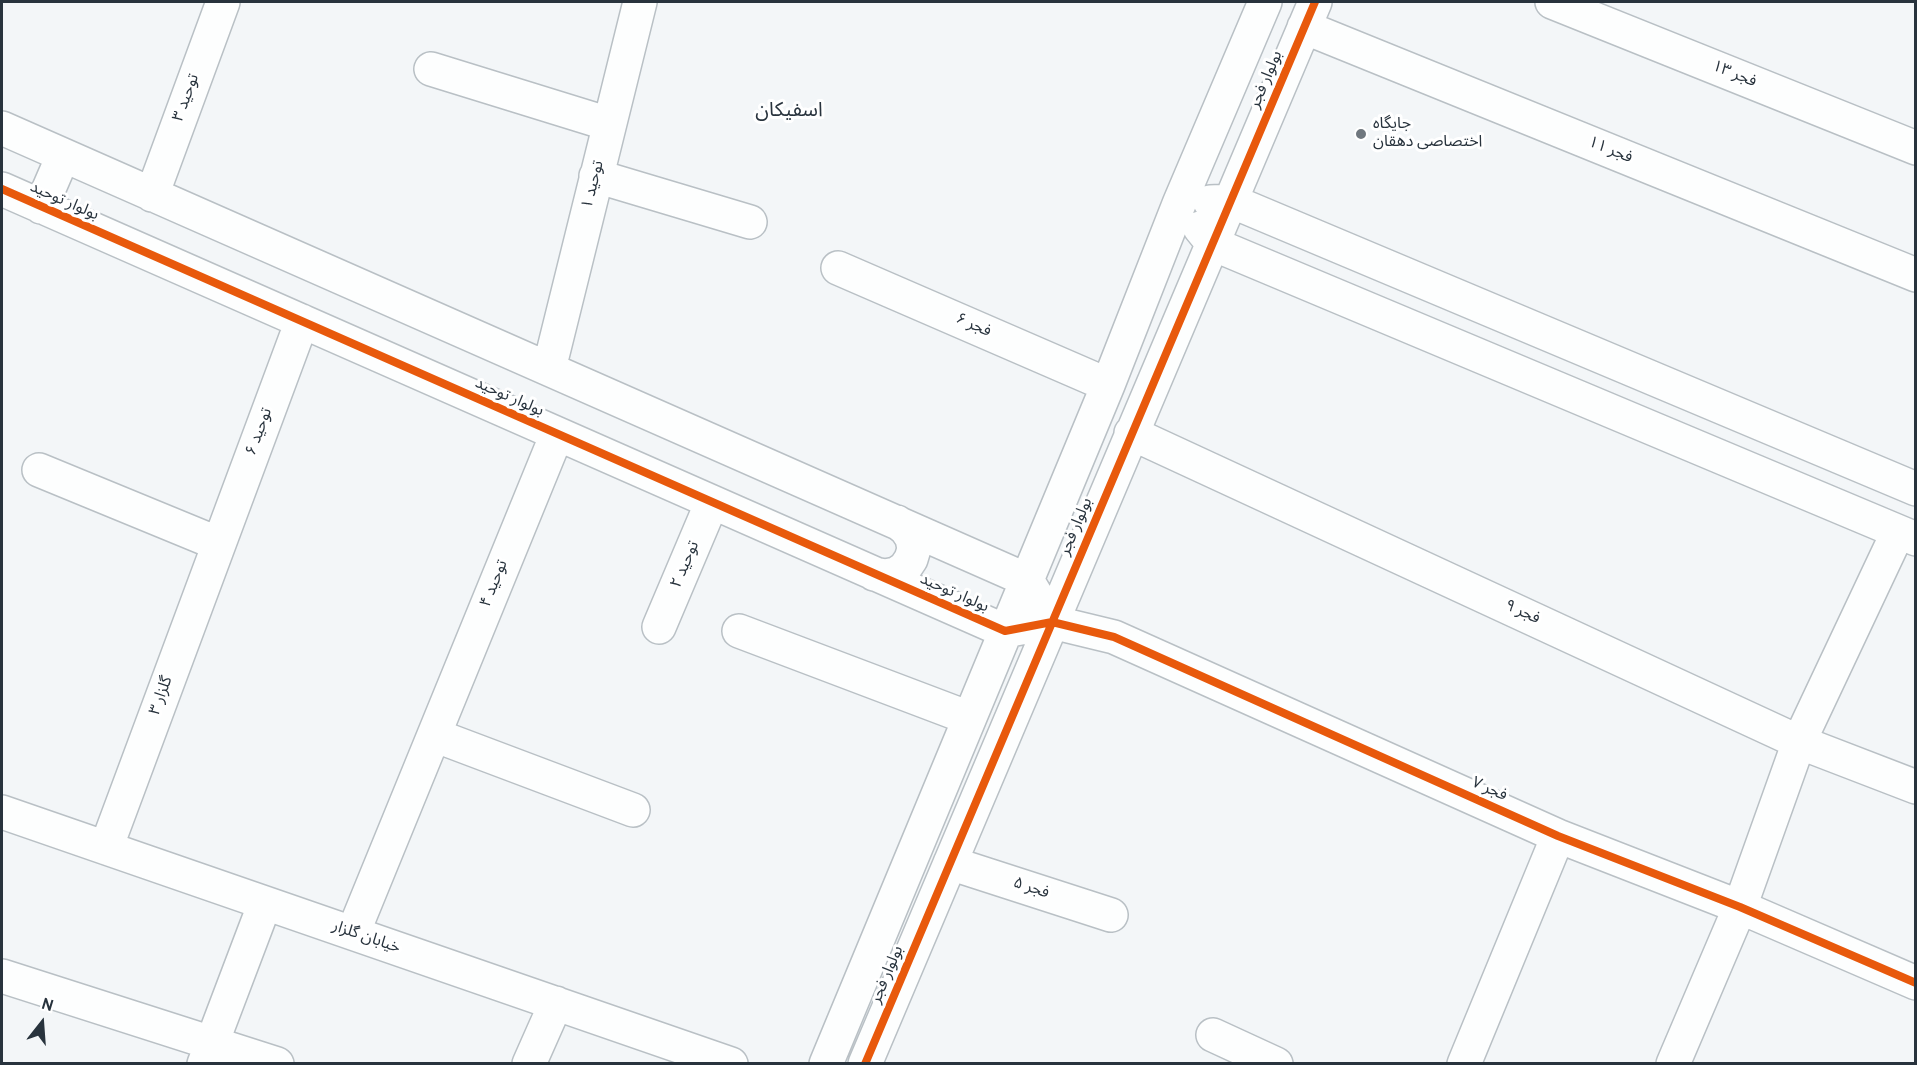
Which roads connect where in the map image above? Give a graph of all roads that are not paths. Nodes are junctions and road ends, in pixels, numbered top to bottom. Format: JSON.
{"nodes":[{"id":1,"x":223,"y":2,"type":"edge"},
{"id":2,"x":640,"y":2,"type":"edge"},
{"id":3,"x":1264,"y":2,"type":"edge"},
{"id":4,"x":1552,"y":2,"type":"edge"},
{"id":5,"x":1310,"y":14,"type":"edge"},
{"id":6,"x":431,"y":69,"type":"dead end"},
{"id":7,"x":609,"y":124,"type":"junction"},
{"id":8,"x":2,"y":128,"type":"edge"},
{"id":9,"x":1916,"y":148,"type":"edge"},
{"id":10,"x":63,"y":156,"type":"junction"},
{"id":11,"x":596,"y":176,"type":"junction"},
{"id":12,"x":2,"y":189,"type":"edge"},
{"id":13,"x":152,"y":195,"type":"junction"},
{"id":14,"x":1231,"y":201,"type":"junction"},
{"id":15,"x":1179,"y":204,"type":"junction"},
{"id":16,"x":41,"y":207,"type":"junction"},
{"id":17,"x":750,"y":222,"type":"dead end"},
{"id":18,"x":1213,"y":244,"type":"junction"},
{"id":19,"x":838,"y":268,"type":"dead end"},
{"id":20,"x":1916,"y":276,"type":"edge"},
{"id":21,"x":302,"y":321,"type":"junction"},
{"id":22,"x":549,"y":369,"type":"junction"},
{"id":23,"x":1107,"y":385,"type":"junction"},
{"id":24,"x":1131,"y":433,"type":"junction"},
{"id":25,"x":557,"y":434,"type":"junction"},
{"id":26,"x":39,"y":470,"type":"dead end"},
{"id":27,"x":1916,"y":489,"type":"edge"},
{"id":28,"x":712,"y":502,"type":"junction"},
{"id":29,"x":897,"y":522,"type":"junction"},
{"id":30,"x":1907,"y":536,"type":"edge"},
{"id":31,"x":219,"y":543,"type":"junction"},
{"id":32,"x":874,"y":574,"type":"junction"},
{"id":33,"x":1027,"y":580,"type":"junction"},
{"id":34,"x":1052,"y":622,"type":"junction"},
{"id":35,"x":659,"y":627,"type":"dead end"},
{"id":36,"x":1005,"y":631,"type":"junction"},
{"id":37,"x":739,"y":632,"type":"dead end"},
{"id":38,"x":969,"y":718,"type":"junction"},
{"id":39,"x":434,"y":735,"type":"junction"},
{"id":40,"x":1799,"y":742,"type":"junction"},
{"id":41,"x":1916,"y":787,"type":"edge"},
{"id":42,"x":633,"y":810,"type":"dead end"},
{"id":43,"x":2,"y":812,"type":"edge"},
{"id":44,"x":1558,"y":836,"type":"junction"},
{"id":45,"x":106,"y":848,"type":"junction"},
{"id":46,"x":950,"y":863,"type":"junction"},
{"id":47,"x":265,"y":903,"type":"junction"},
{"id":48,"x":1740,"y":907,"type":"junction"},
{"id":49,"x":1112,"y":915,"type":"dead end"},
{"id":50,"x":353,"y":933,"type":"junction"},
{"id":51,"x":2,"y":976,"type":"edge"},
{"id":52,"x":1916,"y":983,"type":"edge"},
{"id":53,"x":556,"y":1003,"type":"junction"},
{"id":54,"x":1213,"y":1035,"type":"dead end"},
{"id":55,"x":208,"y":1053,"type":"edge"},
{"id":56,"x":1677,"y":1062,"type":"edge"},
{"id":57,"x":277,"y":1064,"type":"edge"},
{"id":58,"x":529,"y":1064,"type":"edge"},
{"id":59,"x":730,"y":1064,"type":"edge"},
{"id":60,"x":826,"y":1064,"type":"edge"},
{"id":61,"x":865,"y":1064,"type":"edge"},
{"id":62,"x":1276,"y":1064,"type":"edge"},
{"id":63,"x":1464,"y":1064,"type":"edge"}],
"edges":[{"from":1,"to":13,"type":"street","name":"توحید ۳"},
{"from":2,"to":7,"type":"street","name":"توحید ۱"},
{"from":3,"to":15,"type":"street","name":"بولوار فجر"},
{"from":4,"to":9,"type":"street","name":"فجر ۱۳"},
{"from":5,"to":14,"type":"street","name":"بولوار فجر"},
{"from":5,"to":20,"type":"street","name":"فجر ۱۱"},
{"from":6,"to":7,"type":"street"},
{"from":7,"to":11,"type":"street","name":"توحید ۱"},
{"from":8,"to":10,"type":"street"},
{"from":10,"to":13,"type":"street"},
{"from":10,"to":16,"type":"street"},
{"from":11,"to":17,"type":"street"},
{"from":11,"to":22,"type":"street","name":"توحید ۱"},
{"from":12,"to":16,"type":"street","name":"بولوار توحید"},
{"from":13,"to":22,"type":"street"},
{"from":14,"to":15,"type":"street"},
{"from":14,"to":18,"type":"street","name":"بولوار فجر"},
{"from":14,"to":27,"type":"street"},
{"from":15,"to":18,"type":"street"},
{"from":15,"to":23,"type":"street","name":"بولوار فجر"},
{"from":16,"to":21,"type":"street","name":"بولوار توحید"},
{"from":18,"to":24,"type":"street","name":"بولوار فجر"},
{"from":18,"to":30,"type":"street"},
{"from":19,"to":23,"type":"street","name":"فجر ۶"},
{"from":21,"to":25,"type":"street","name":"بولوار توحید"},
{"from":21,"to":31,"type":"street","name":"توحید ۶"},
{"from":22,"to":29,"type":"street"},
{"from":23,"to":33,"type":"street","name":"بولوار فجر"},
{"from":24,"to":34,"type":"street","name":"بولوار فجر"},
{"from":24,"to":40,"type":"street","name":"فجر ۹"},
{"from":25,"to":28,"type":"street","name":"بولوار توحید"},
{"from":25,"to":39,"type":"street","name":"توحید ۴"},
{"from":26,"to":31,"type":"street"},
{"from":28,"to":32,"type":"street","name":"بولوار توحید"},
{"from":28,"to":35,"type":"street","name":"توحید ۲"},
{"from":29,"to":32,"type":"street"},
{"from":29,"to":33,"type":"street"},
{"from":30,"to":40,"type":"street"},
{"from":31,"to":45,"type":"street","name":"گلزار ۳"},
{"from":32,"to":36,"type":"street","name":"بولوار توحید"},
{"from":33,"to":34,"type":"street"},
{"from":33,"to":36,"type":"street","name":"بولوار فجر"},
{"from":34,"to":36,"type":"street"},
{"from":34,"to":44,"type":"street","name":"فجر ۷"},
{"from":34,"to":46,"type":"street","name":"بولوار فجر"},
{"from":36,"to":38,"type":"street","name":"بولوار فجر"},
{"from":37,"to":38,"type":"street"},
{"from":38,"to":60,"type":"street","name":"بولوار فجر"},
{"from":39,"to":42,"type":"street"},
{"from":39,"to":50,"type":"street","name":"توحید ۴"},
{"from":40,"to":41,"type":"street","name":"فجر ۹"},
{"from":40,"to":48,"type":"street"},
{"from":43,"to":45,"type":"street","name":"خیابان گلزار"},
{"from":44,"to":48,"type":"street","name":"فجر ۷"},
{"from":44,"to":63,"type":"street"},
{"from":45,"to":47,"type":"street","name":"خیابان گلزار"},
{"from":46,"to":49,"type":"street","name":"فجر ۵"},
{"from":46,"to":61,"type":"street","name":"بولوار فجر"},
{"from":47,"to":50,"type":"street","name":"خیابان گلزار"},
{"from":47,"to":55,"type":"street"},
{"from":48,"to":52,"type":"street","name":"فجر ۷"},
{"from":48,"to":56,"type":"street"},
{"from":50,"to":53,"type":"street","name":"خیابان گلزار"},
{"from":51,"to":55,"type":"street"},
{"from":53,"to":58,"type":"street"},
{"from":53,"to":59,"type":"street","name":"خیابان گلزار"},
{"from":54,"to":62,"type":"street"},
{"from":55,"to":57,"type":"street"}]}
